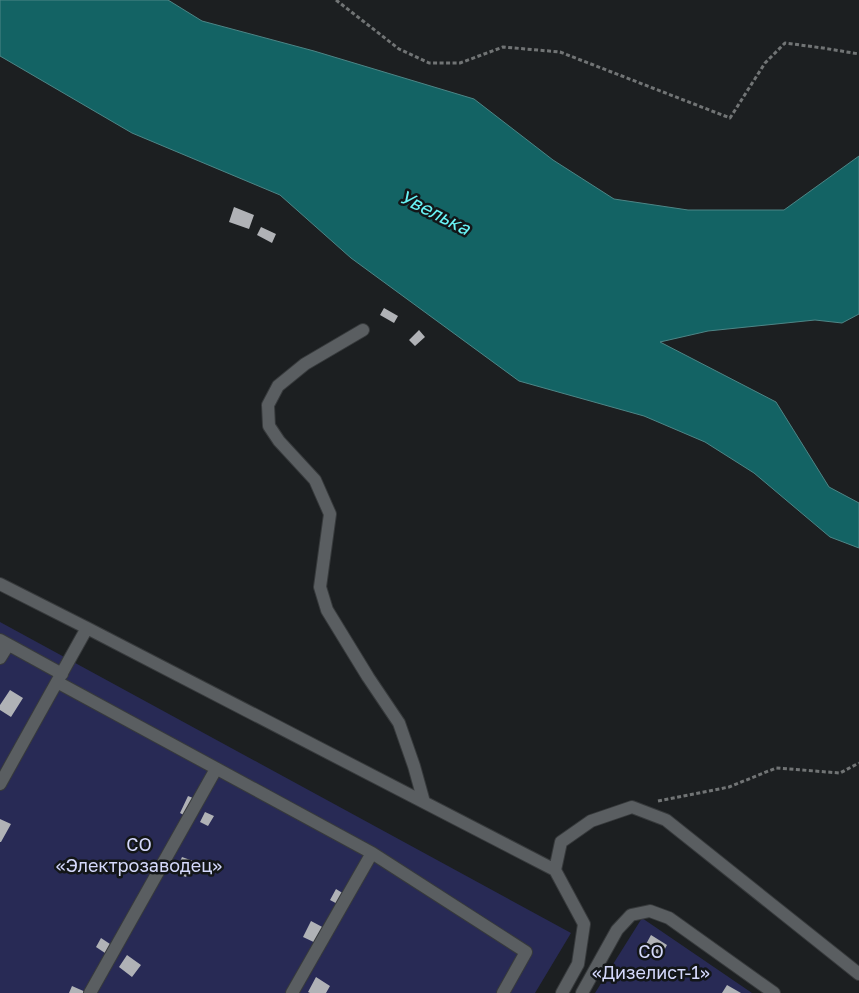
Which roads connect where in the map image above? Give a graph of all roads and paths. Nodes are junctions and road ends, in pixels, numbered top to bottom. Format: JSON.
{"nodes":[{"id":1,"x":336,"y":0,"type":"edge"},
{"id":2,"x":859,"y":54,"type":"edge"},
{"id":3,"x":363,"y":330,"type":"dead end"},
{"id":4,"x":0,"y":584,"type":"edge"},
{"id":5,"x":88,"y":628,"type":"junction"},
{"id":6,"x":4,"y":643,"type":"edge"},
{"id":7,"x":0,"y":658,"type":"edge"},
{"id":8,"x":59,"y":678,"type":"junction"},
{"id":9,"x":859,"y":763,"type":"edge"},
{"id":10,"x":216,"y":769,"type":"junction"},
{"id":11,"x":0,"y":784,"type":"edge"},
{"id":12,"x":424,"y":802,"type":"junction"},
{"id":13,"x":632,"y":807,"type":"junction"},
{"id":14,"x":372,"y":852,"type":"junction"},
{"id":15,"x":555,"y":870,"type":"junction"},
{"id":16,"x":859,"y":974,"type":"edge"},
{"id":17,"x":760,"y":989,"type":"edge"},
{"id":18,"x":90,"y":993,"type":"edge"},
{"id":19,"x":292,"y":993,"type":"edge"},
{"id":20,"x":503,"y":993,"type":"edge"},
{"id":21,"x":562,"y":993,"type":"edge"},
{"id":22,"x":582,"y":993,"type":"edge"},
{"id":23,"x":774,"y":993,"type":"edge"}],
"edges":[{"from":1,"to":2,"type":"path"},
{"from":3,"to":12,"type":"lane"},
{"from":4,"to":5,"type":"lane"},
{"from":5,"to":8,"type":"lane"},
{"from":5,"to":12,"type":"lane"},
{"from":6,"to":7,"type":"lane"},
{"from":6,"to":8,"type":"lane"},
{"from":8,"to":10,"type":"lane"},
{"from":8,"to":11,"type":"lane"},
{"from":9,"to":13,"type":"path"},
{"from":10,"to":14,"type":"lane"},
{"from":10,"to":18,"type":"lane"},
{"from":12,"to":15,"type":"lane"},
{"from":13,"to":15,"type":"lane"},
{"from":13,"to":16,"type":"lane"},
{"from":14,"to":19,"type":"lane"},
{"from":14,"to":20,"type":"lane"},
{"from":15,"to":21,"type":"lane"},
{"from":17,"to":22,"type":"lane"},
{"from":17,"to":23,"type":"lane"}]}
